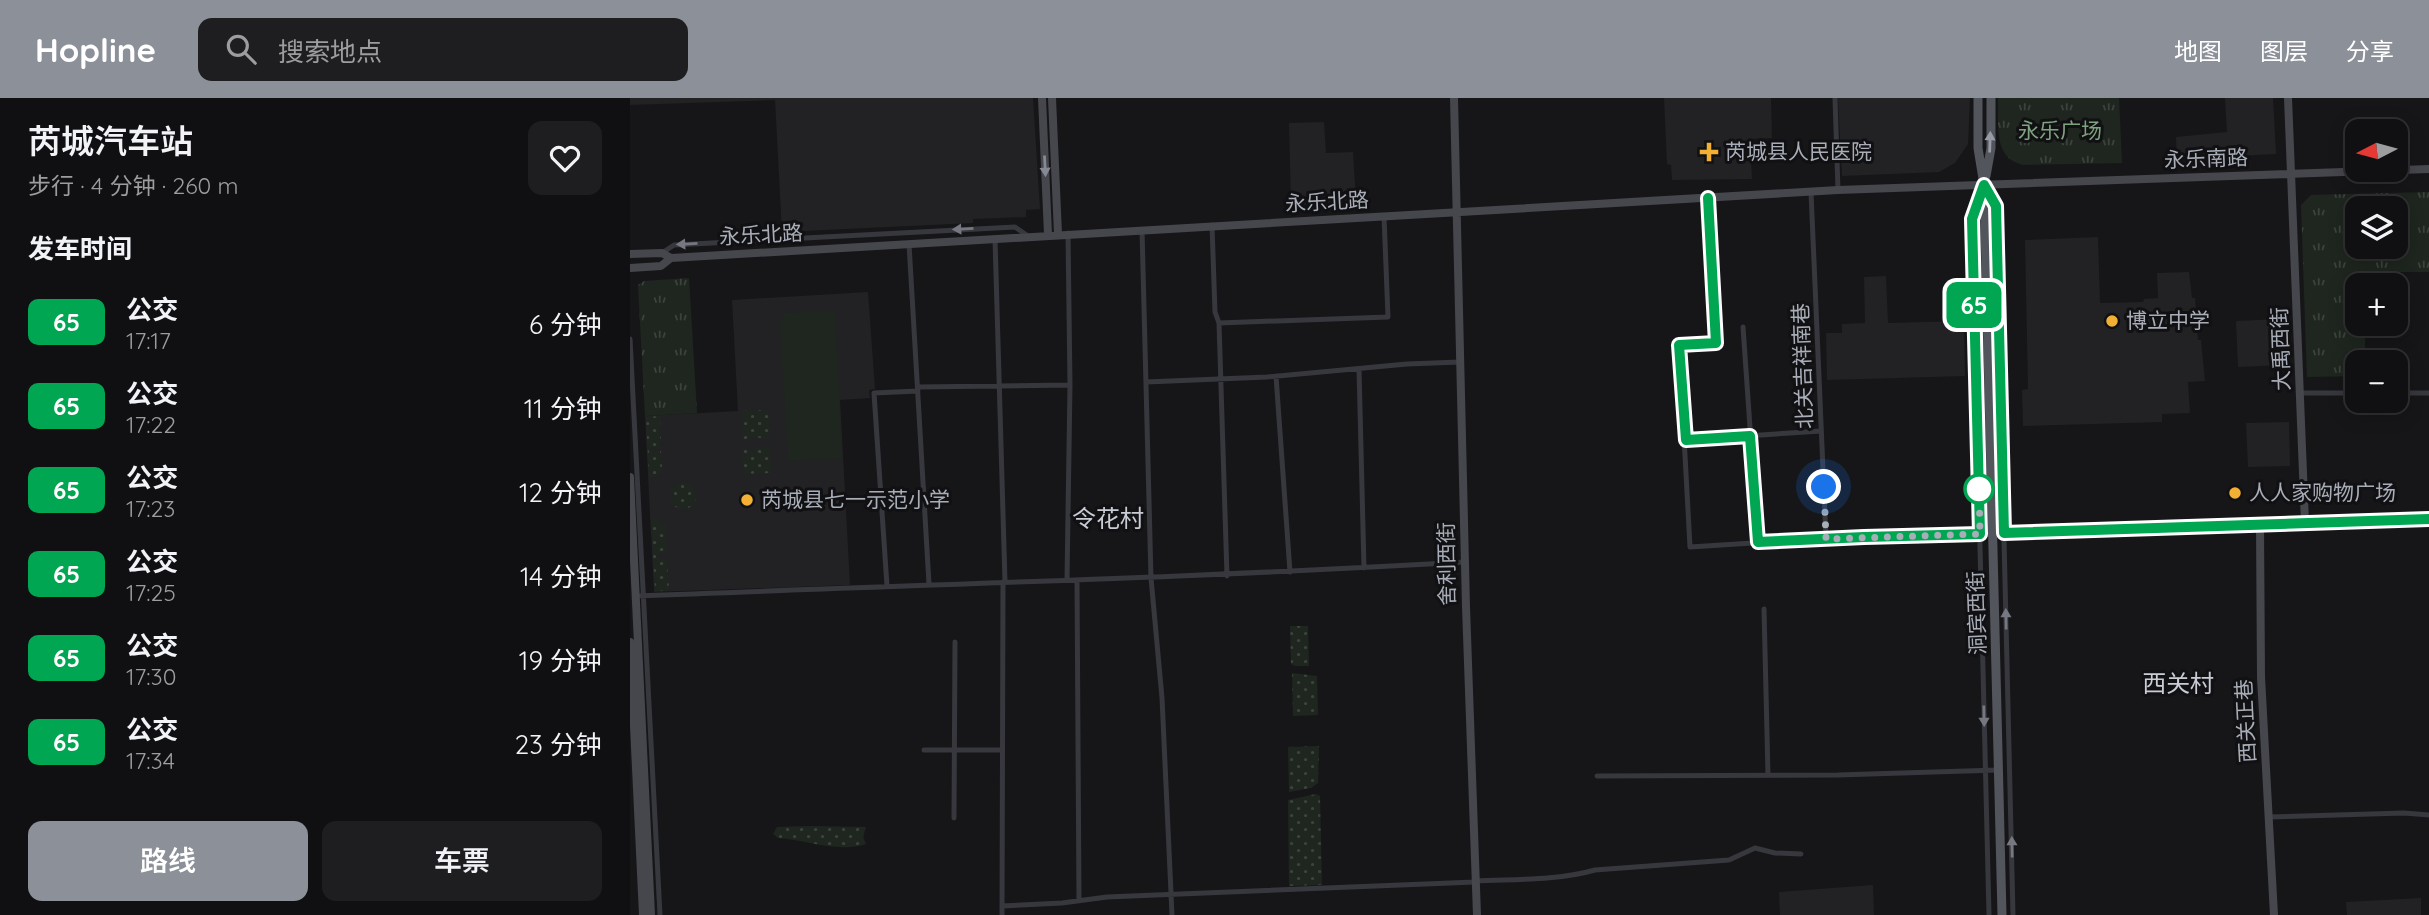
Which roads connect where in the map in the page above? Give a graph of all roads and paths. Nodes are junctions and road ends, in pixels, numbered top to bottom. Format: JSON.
{"nodes":[{"id":1,"x":1042,"y":98,"type":"edge"},
{"id":2,"x":1052,"y":98,"type":"edge"},
{"id":3,"x":1454,"y":98,"type":"edge"},
{"id":4,"x":1835,"y":98,"type":"edge"},
{"id":5,"x":1978,"y":98,"type":"edge"},
{"id":6,"x":1991,"y":98,"type":"edge"},
{"id":7,"x":2288,"y":98,"type":"edge"},
{"id":8,"x":2429,"y":169,"type":"edge"},
{"id":9,"x":2291,"y":173,"type":"junction"},
{"id":10,"x":1984,"y":185,"type":"junction"},
{"id":11,"x":1838,"y":190,"type":"junction"},
{"id":12,"x":1811,"y":192,"type":"junction"},
{"id":13,"x":1708,"y":198,"type":"junction"},
{"id":14,"x":1457,"y":212,"type":"junction"},
{"id":15,"x":1384,"y":216,"type":"junction"},
{"id":16,"x":1212,"y":225,"type":"junction"},
{"id":17,"x":1142,"y":229,"type":"junction"},
{"id":18,"x":1068,"y":233,"type":"junction"},
{"id":19,"x":1048,"y":234,"type":"junction"},
{"id":20,"x":1058,"y":234,"type":"junction"},
{"id":21,"x":1028,"y":236,"type":"junction"},
{"id":22,"x":995,"y":238,"type":"junction"},
{"id":23,"x":909,"y":244,"type":"junction"},
{"id":24,"x":662,"y":253,"type":"junction"},
{"id":25,"x":630,"y":254,"type":"edge"},
{"id":26,"x":671,"y":258,"type":"junction"},
{"id":27,"x":630,"y":268,"type":"edge"},
{"id":28,"x":1219,"y":323,"type":"junction"},
{"id":29,"x":1743,"y":327,"type":"dead end"},
{"id":30,"x":630,"y":339,"type":"edge"},
{"id":31,"x":1460,"y":362,"type":"junction"},
{"id":32,"x":1359,"y":369,"type":"junction"},
{"id":33,"x":1276,"y":376,"type":"junction"},
{"id":34,"x":1221,"y":379,"type":"junction"},
{"id":35,"x":1146,"y":382,"type":"junction"},
{"id":36,"x":1070,"y":385,"type":"junction"},
{"id":37,"x":999,"y":387,"type":"junction"},
{"id":38,"x":918,"y":389,"type":"junction"},
{"id":39,"x":2300,"y":393,"type":"junction"},
{"id":40,"x":2345,"y":393,"type":"edge"},
{"id":41,"x":2408,"y":393,"type":"edge"},
{"id":42,"x":2429,"y":393,"type":"edge"},
{"id":43,"x":1821,"y":432,"type":"junction"},
{"id":44,"x":1750,"y":436,"type":"junction"},
{"id":45,"x":1686,"y":440,"type":"junction"},
{"id":46,"x":630,"y":477,"type":"edge"},
{"id":47,"x":2429,"y":519,"type":"edge"},
{"id":48,"x":2305,"y":523,"type":"junction"},
{"id":49,"x":2260,"y":524,"type":"junction"},
{"id":50,"x":1980,"y":534,"type":"junction"},
{"id":51,"x":1997,"y":534,"type":"junction"},
{"id":52,"x":1826,"y":539,"type":"junction"},
{"id":53,"x":1758,"y":542,"type":"junction"},
{"id":54,"x":1465,"y":562,"type":"junction"},
{"id":55,"x":1364,"y":568,"type":"junction"},
{"id":56,"x":1290,"y":572,"type":"junction"},
{"id":57,"x":1227,"y":576,"type":"junction"},
{"id":58,"x":1151,"y":578,"type":"junction"},
{"id":59,"x":1067,"y":580,"type":"junction"},
{"id":60,"x":1077,"y":580,"type":"junction"},
{"id":61,"x":1004,"y":582,"type":"junction"},
{"id":62,"x":929,"y":584,"type":"junction"},
{"id":63,"x":887,"y":586,"type":"junction"},
{"id":64,"x":639,"y":596,"type":"junction"},
{"id":65,"x":1764,"y":609,"type":"dead end"},
{"id":66,"x":630,"y":642,"type":"edge"},
{"id":67,"x":955,"y":642,"type":"dead end"},
{"id":68,"x":924,"y":750,"type":"dead end"},
{"id":69,"x":955,"y":750,"type":"junction"},
{"id":70,"x":1002,"y":750,"type":"junction"},
{"id":71,"x":1998,"y":770,"type":"junction"},
{"id":72,"x":1986,"y":771,"type":"junction"},
{"id":73,"x":1768,"y":775,"type":"junction"},
{"id":74,"x":1597,"y":776,"type":"dead end"},
{"id":75,"x":2429,"y":815,"type":"edge"},
{"id":76,"x":2269,"y":817,"type":"junction"},
{"id":77,"x":954,"y":818,"type":"dead end"},
{"id":78,"x":1801,"y":854,"type":"dead end"},
{"id":79,"x":1475,"y":881,"type":"junction"},
{"id":80,"x":1171,"y":894,"type":"junction"},
{"id":81,"x":1079,"y":901,"type":"junction"},
{"id":82,"x":1002,"y":906,"type":"junction"},
{"id":83,"x":643,"y":915,"type":"edge"},
{"id":84,"x":652,"y":915,"type":"edge"},
{"id":85,"x":660,"y":915,"type":"edge"},
{"id":86,"x":1002,"y":915,"type":"edge"},
{"id":87,"x":1172,"y":915,"type":"edge"},
{"id":88,"x":1477,"y":915,"type":"edge"},
{"id":89,"x":1989,"y":915,"type":"edge"},
{"id":90,"x":2002,"y":915,"type":"edge"},
{"id":91,"x":2013,"y":915,"type":"edge"},
{"id":92,"x":2274,"y":915,"type":"edge"}],
"edges":[{"from":1,"to":19,"type":"street","one_way":true},
{"from":2,"to":20,"type":"street"},
{"from":3,"to":14,"type":"street","name":"舍利西街"},
{"from":4,"to":11,"type":"street"},
{"from":5,"to":10,"type":"main road"},
{"from":10,"to":6,"type":"main road","one_way":true},
{"from":7,"to":9,"type":"street","name":"大禹西街"},
{"from":8,"to":9,"type":"street","name":"永乐南路"},
{"from":9,"to":10,"type":"street","name":"永乐南路"},
{"from":9,"to":39,"type":"street","name":"大禹西街"},
{"from":10,"to":11,"type":"street","name":"永乐北路"},
{"from":10,"to":50,"type":"street"},
{"from":10,"to":51,"type":"main road","name":"洞宾西街"},
{"from":11,"to":12,"type":"street","name":"永乐北路"},
{"from":12,"to":13,"type":"street","name":"永乐北路"},
{"from":12,"to":43,"type":"street","name":"北关吉祥南巷"},
{"from":13,"to":14,"type":"street","name":"永乐北路"},
{"from":13,"to":45,"type":"street"},
{"from":14,"to":15,"type":"street","name":"永乐北路"},
{"from":14,"to":31,"type":"street","name":"舍利西街"},
{"from":15,"to":16,"type":"street","name":"永乐北路"},
{"from":15,"to":28,"type":"street"},
{"from":16,"to":17,"type":"street","name":"永乐北路"},
{"from":16,"to":28,"type":"street"},
{"from":17,"to":18,"type":"street","name":"永乐北路"},
{"from":17,"to":35,"type":"street"},
{"from":18,"to":20,"type":"street","name":"永乐北路"},
{"from":18,"to":36,"type":"street"},
{"from":19,"to":20,"type":"street","name":"永乐北路"},
{"from":19,"to":21,"type":"street","name":"永乐北路"},
{"from":21,"to":22,"type":"street","name":"永乐北路"},
{"from":21,"to":24,"type":"street","one_way":true},
{"from":22,"to":23,"type":"street","name":"永乐北路"},
{"from":22,"to":37,"type":"street"},
{"from":23,"to":26,"type":"street","name":"永乐北路"},
{"from":23,"to":38,"type":"street"},
{"from":24,"to":25,"type":"street"},
{"from":24,"to":26,"type":"street"},
{"from":26,"to":27,"type":"street","name":"永乐北路"},
{"from":28,"to":34,"type":"street"},
{"from":29,"to":44,"type":"street"},
{"from":30,"to":64,"type":"street"},
{"from":31,"to":32,"type":"street"},
{"from":31,"to":54,"type":"street","name":"舍利西街"},
{"from":32,"to":33,"type":"street"},
{"from":32,"to":55,"type":"street"},
{"from":33,"to":34,"type":"street"},
{"from":33,"to":56,"type":"street"},
{"from":34,"to":35,"type":"street"},
{"from":34,"to":57,"type":"street"},
{"from":35,"to":58,"type":"street"},
{"from":36,"to":37,"type":"street"},
{"from":36,"to":59,"type":"street"},
{"from":37,"to":38,"type":"street"},
{"from":37,"to":61,"type":"street"},
{"from":38,"to":62,"type":"street"},
{"from":38,"to":63,"type":"street"},
{"from":39,"to":40,"type":"street"},
{"from":39,"to":48,"type":"street","name":"大禹西街"},
{"from":41,"to":42,"type":"street"},
{"from":43,"to":44,"type":"street"},
{"from":43,"to":52,"type":"street","name":"北关吉祥南巷"},
{"from":44,"to":45,"type":"street"},
{"from":44,"to":53,"type":"street"},
{"from":45,"to":53,"type":"street"},
{"from":46,"to":64,"type":"street"},
{"from":47,"to":48,"type":"street"},
{"from":48,"to":49,"type":"street"},
{"from":49,"to":51,"type":"street"},
{"from":49,"to":76,"type":"street","name":"西关正巷"},
{"from":50,"to":51,"type":"street"},
{"from":50,"to":52,"type":"street"},
{"from":50,"to":72,"type":"street","one_way":true},
{"from":51,"to":71,"type":"main road","name":"洞宾西街"},
{"from":91,"to":51,"type":"street","one_way":true},
{"from":52,"to":53,"type":"street"},
{"from":54,"to":55,"type":"street"},
{"from":54,"to":79,"type":"street","name":"舍利西街"},
{"from":55,"to":56,"type":"street"},
{"from":56,"to":57,"type":"street"},
{"from":57,"to":58,"type":"street"},
{"from":58,"to":60,"type":"street"},
{"from":58,"to":80,"type":"street"},
{"from":59,"to":60,"type":"street"},
{"from":59,"to":61,"type":"street"},
{"from":60,"to":81,"type":"street"},
{"from":61,"to":62,"type":"street"},
{"from":61,"to":70,"type":"street"},
{"from":62,"to":63,"type":"street"},
{"from":63,"to":64,"type":"street"},
{"from":64,"to":84,"type":"street"},
{"from":64,"to":85,"type":"street"},
{"from":65,"to":73,"type":"street"},
{"from":66,"to":83,"type":"street"},
{"from":67,"to":69,"type":"street"},
{"from":68,"to":69,"type":"street"},
{"from":69,"to":70,"type":"street"},
{"from":69,"to":77,"type":"street"},
{"from":70,"to":82,"type":"street"},
{"from":71,"to":72,"type":"street"},
{"from":71,"to":90,"type":"main road","name":"洞宾西街"},
{"from":72,"to":73,"type":"street"},
{"from":72,"to":89,"type":"street"},
{"from":73,"to":74,"type":"street"},
{"from":75,"to":76,"type":"street"},
{"from":76,"to":92,"type":"street","name":"西关正巷"},
{"from":78,"to":79,"type":"street"},
{"from":79,"to":80,"type":"street"},
{"from":79,"to":88,"type":"street","name":"舍利西街"},
{"from":80,"to":81,"type":"street"},
{"from":80,"to":87,"type":"street"},
{"from":81,"to":82,"type":"street"},
{"from":82,"to":86,"type":"street"}]}
